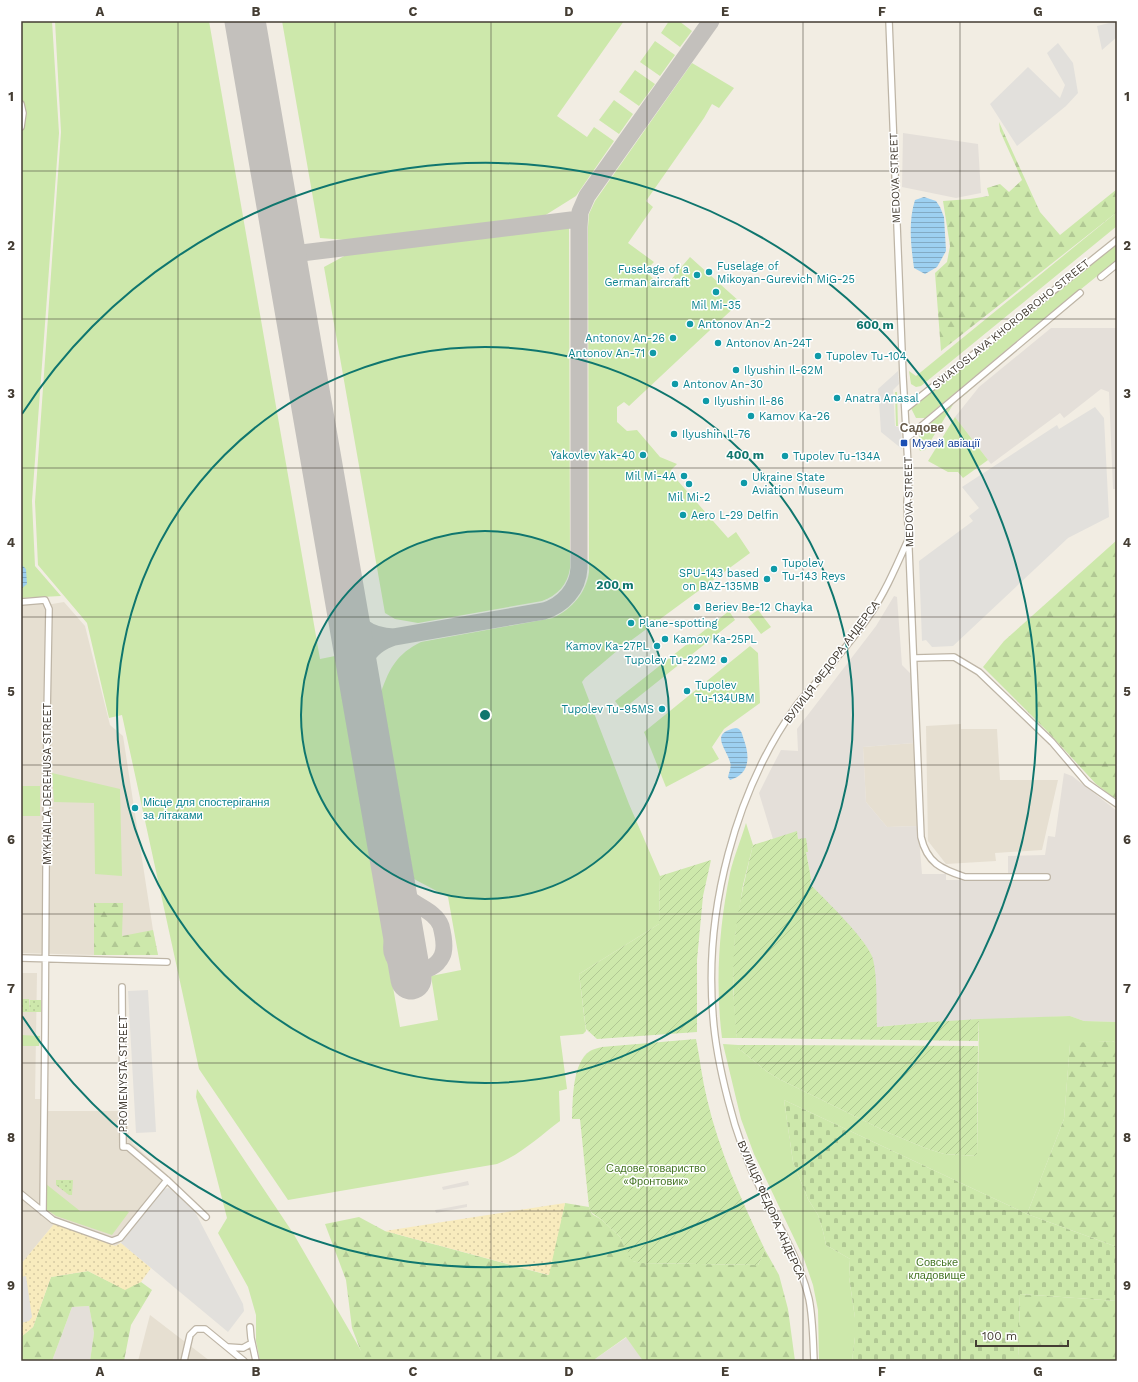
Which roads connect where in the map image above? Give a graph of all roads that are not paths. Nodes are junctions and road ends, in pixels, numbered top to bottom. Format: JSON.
{"nodes":[{"id":1,"x":889,"y":21,"type":"edge"},
{"id":2,"x":21,"y":104,"type":"edge"},
{"id":3,"x":21,"y":127,"type":"edge"},
{"id":4,"x":1117,"y":240,"type":"edge"},
{"id":5,"x":1117,"y":264,"type":"edge"},
{"id":6,"x":1101,"y":277,"type":"dead end"},
{"id":7,"x":1080,"y":293,"type":"dead end"},
{"id":8,"x":905,"y":409,"type":"junction"},
{"id":9,"x":907,"y":438,"type":"junction"},
{"id":10,"x":909,"y":538,"type":"junction"},
{"id":11,"x":21,"y":602,"type":"edge"},
{"id":12,"x":914,"y":658,"type":"junction"},
{"id":13,"x":1117,"y":804,"type":"edge"},
{"id":14,"x":1047,"y":877,"type":"dead end"},
{"id":15,"x":21,"y":958,"type":"edge"},
{"id":16,"x":45,"y":958,"type":"junction"},
{"id":17,"x":167,"y":962,"type":"dead end"},
{"id":18,"x":122,"y":987,"type":"dead end"},
{"id":19,"x":167,"y":1180,"type":"junction"},
{"id":20,"x":21,"y":1194,"type":"edge"},
{"id":21,"x":43,"y":1212,"type":"junction"},
{"id":22,"x":206,"y":1217,"type":"dead end"},
{"id":23,"x":250,"y":1327,"type":"dead end"},
{"id":24,"x":252,"y":1343,"type":"junction"},
{"id":25,"x":228,"y":1347,"type":"junction"},
{"id":26,"x":184,"y":1361,"type":"edge"},
{"id":27,"x":244,"y":1361,"type":"edge"},
{"id":28,"x":256,"y":1361,"type":"edge"},
{"id":29,"x":814,"y":1361,"type":"edge"}],
"edges":[{"from":1,"to":8,"type":"street","name":"MEDOVA STREET"},
{"from":2,"to":3,"type":"street"},
{"from":4,"to":8,"type":"street","name":"SVIATOSLAVA KHOROBROHO STREET"},
{"from":5,"to":6,"type":"street","name":"SVIATOSLAVA KHOROBROHO STREET"},
{"from":7,"to":9,"type":"street","name":"SVIATOSLAVA KHOROBROHO STREET"},
{"from":8,"to":9,"type":"street","name":"MEDOVA STREET"},
{"from":9,"to":10,"type":"street","name":"MEDOVA STREET"},
{"from":10,"to":12,"type":"street","name":"MEDOVA STREET"},
{"from":10,"to":29,"type":"street","name":"ВУЛИЦЯ ФЕДОРА АНДЕРСА"},
{"from":11,"to":16,"type":"street","name":"MYKHAILA DEREHUSA STREET"},
{"from":12,"to":13,"type":"street"},
{"from":12,"to":14,"type":"street","name":"MEDOVA STREET"},
{"from":15,"to":16,"type":"street"},
{"from":16,"to":17,"type":"street"},
{"from":16,"to":21,"type":"street","name":"MYKHAILA DEREHUSA STREET"},
{"from":18,"to":19,"type":"street","name":"PROMENYSTA STREET"},
{"from":19,"to":21,"type":"street"},
{"from":19,"to":22,"type":"street","name":"PROMENYSTA STREET"},
{"from":20,"to":21,"type":"street"},
{"from":23,"to":24,"type":"street"},
{"from":24,"to":25,"type":"street"},
{"from":24,"to":28,"type":"street"},
{"from":25,"to":26,"type":"street"},
{"from":25,"to":27,"type":"street"}]}
